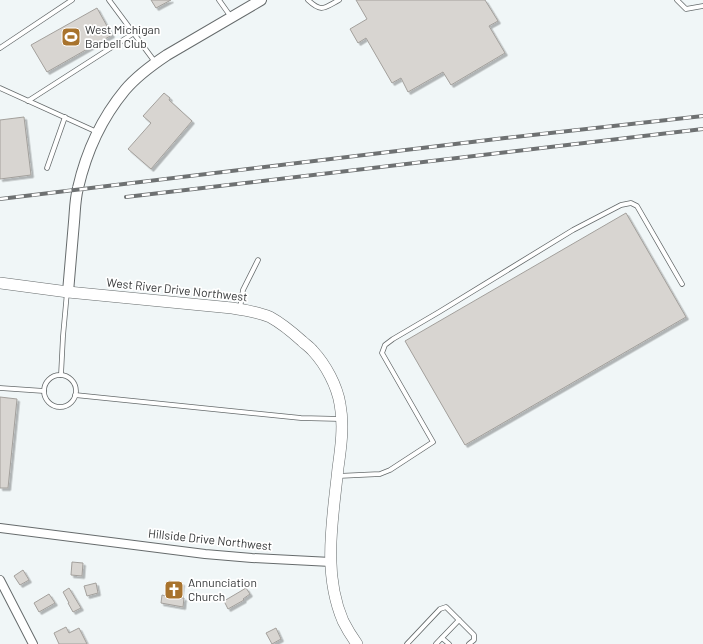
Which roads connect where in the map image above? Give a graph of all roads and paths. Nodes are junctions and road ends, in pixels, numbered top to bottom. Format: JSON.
{"nodes":[{"id":1,"x":72,"y":0,"type":"edge"},
{"id":2,"x":109,"y":0,"type":"edge"},
{"id":3,"x":219,"y":0,"type":"edge"},
{"id":4,"x":261,"y":0,"type":"edge"},
{"id":5,"x":308,"y":0,"type":"edge"},
{"id":6,"x":339,"y":0,"type":"edge"},
{"id":7,"x":677,"y":0,"type":"edge"},
{"id":8,"x":703,"y":6,"type":"edge"},
{"id":9,"x":231,"y":17,"type":"junction"},
{"id":10,"x":134,"y":33,"type":"junction"},
{"id":11,"x":0,"y":48,"type":"edge"},
{"id":12,"x":156,"y":62,"type":"junction"},
{"id":13,"x":0,"y":88,"type":"edge"},
{"id":14,"x":28,"y":100,"type":"junction"},
{"id":15,"x":65,"y":117,"type":"junction"},
{"id":16,"x":97,"y":132,"type":"junction"},
{"id":17,"x":47,"y":168,"type":"dead end"},
{"id":18,"x":258,"y":260,"type":"dead end"},
{"id":19,"x":0,"y":283,"type":"edge"},
{"id":20,"x":682,"y":284,"type":"dead end"},
{"id":21,"x":68,"y":292,"type":"junction"},
{"id":22,"x":240,"y":309,"type":"junction"},
{"id":23,"x":61,"y":375,"type":"junction"},
{"id":24,"x":0,"y":388,"type":"edge"},
{"id":25,"x":44,"y":391,"type":"junction"},
{"id":26,"x":75,"y":395,"type":"junction"},
{"id":27,"x":341,"y":419,"type":"junction"},
{"id":28,"x":337,"y":476,"type":"junction"},
{"id":29,"x":0,"y":528,"type":"edge"},
{"id":30,"x":331,"y":562,"type":"junction"},
{"id":31,"x":0,"y":580,"type":"edge"},
{"id":32,"x":459,"y":620,"type":"junction"},
{"id":33,"x":442,"y":638,"type":"junction"},
{"id":34,"x":33,"y":644,"type":"edge"},
{"id":35,"x":357,"y":644,"type":"edge"},
{"id":36,"x":406,"y":644,"type":"edge"},
{"id":37,"x":436,"y":644,"type":"edge"},
{"id":38,"x":449,"y":644,"type":"edge"},
{"id":39,"x":470,"y":644,"type":"edge"}],
"edges":[{"from":1,"to":11,"type":"lane"},
{"from":2,"to":10,"type":"lane"},
{"from":3,"to":9,"type":"lane"},
{"from":4,"to":9,"type":"street"},
{"from":5,"to":6,"type":"lane"},
{"from":7,"to":8,"type":"lane"},
{"from":9,"to":12,"type":"street"},
{"from":10,"to":12,"type":"lane"},
{"from":10,"to":14,"type":"lane"},
{"from":12,"to":16,"type":"street"},
{"from":13,"to":14,"type":"lane"},
{"from":14,"to":15,"type":"lane"},
{"from":15,"to":16,"type":"lane"},
{"from":15,"to":17,"type":"lane"},
{"from":16,"to":21,"type":"street"},
{"from":18,"to":22,"type":"lane"},
{"from":19,"to":21,"type":"main road","name":"West River Drive Northwest"},
{"from":20,"to":28,"type":"lane"},
{"from":21,"to":22,"type":"main road","name":"West River Drive Northwest"},
{"from":21,"to":23,"type":"lane"},
{"from":22,"to":27,"type":"main road","name":"West River Drive Northwest"},
{"from":23,"to":25,"type":"lane"},
{"from":23,"to":26,"type":"lane"},
{"from":24,"to":25,"type":"lane"},
{"from":25,"to":26,"type":"lane"},
{"from":26,"to":27,"type":"lane"},
{"from":27,"to":28,"type":"main road","name":"West River Drive Northwest"},
{"from":28,"to":30,"type":"main road","name":"West River Drive Northwest"},
{"from":29,"to":30,"type":"street","name":"Hillside Drive Northwest"},
{"from":30,"to":35,"type":"main road"},
{"from":31,"to":34,"type":"street"},
{"from":32,"to":33,"type":"lane"},
{"from":32,"to":36,"type":"lane"},
{"from":32,"to":39,"type":"lane"},
{"from":33,"to":37,"type":"lane"},
{"from":33,"to":38,"type":"lane"}]}
